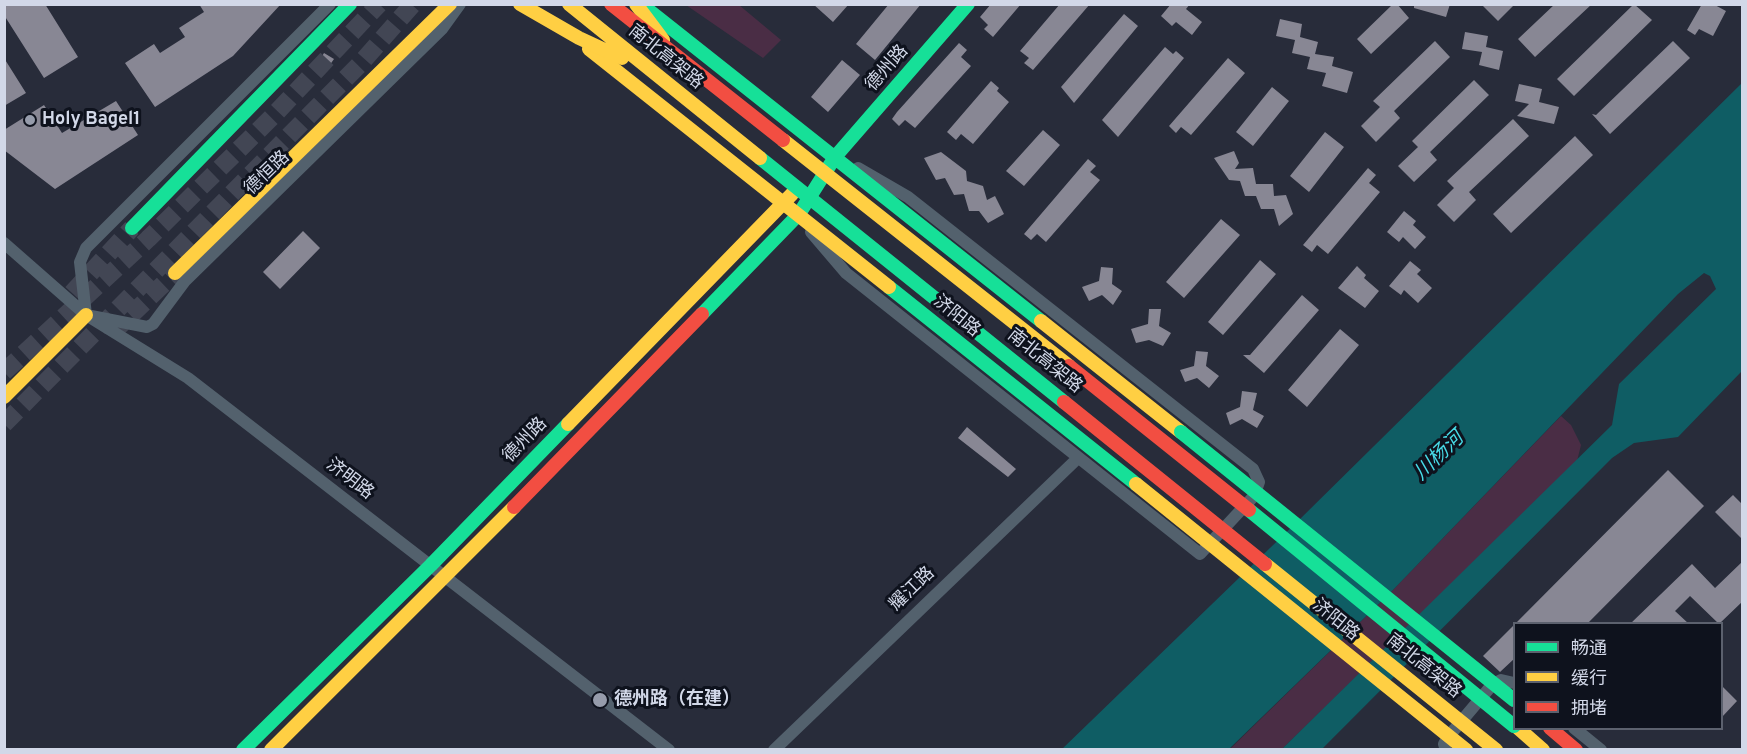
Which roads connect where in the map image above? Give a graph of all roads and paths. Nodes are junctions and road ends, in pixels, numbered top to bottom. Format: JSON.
{"nodes":[{"id":1,"x":330,"y":4,"type":"edge"},
{"id":2,"x":350,"y":4,"type":"edge"},
{"id":3,"x":450,"y":4,"type":"edge"},
{"id":4,"x":460,"y":4,"type":"edge"},
{"id":5,"x":520,"y":4,"type":"edge"},
{"id":6,"x":535,"y":4,"type":"edge"},
{"id":7,"x":569,"y":4,"type":"edge"},
{"id":8,"x":611,"y":4,"type":"edge"},
{"id":9,"x":636,"y":4,"type":"edge"},
{"id":10,"x":642,"y":4,"type":"edge"},
{"id":11,"x":968,"y":4,"type":"edge"},
{"id":12,"x":673,"y":54,"type":"junction"},
{"id":13,"x":655,"y":74,"type":"junction"},
{"id":14,"x":835,"y":157,"type":"junction"},
{"id":15,"x":782,"y":202,"type":"junction"},
{"id":16,"x":799,"y":214,"type":"junction"},
{"id":17,"x":132,"y":228,"type":"tunnel mouth"},
{"id":18,"x":4,"y":243,"type":"edge"},
{"id":19,"x":175,"y":273,"type":"tunnel mouth"},
{"id":20,"x":86,"y":315,"type":"junction"},
{"id":21,"x":4,"y":397,"type":"edge"},
{"id":22,"x":1078,"y":458,"type":"junction"},
{"id":23,"x":431,"y":565,"type":"junction"},
{"id":24,"x":446,"y":577,"type":"junction"},
{"id":25,"x":1513,"y":683,"type":"edge"},
{"id":26,"x":1513,"y":698,"type":"edge"},
{"id":27,"x":1513,"y":725,"type":"edge"},
{"id":28,"x":1520,"y":730,"type":"edge"},
{"id":29,"x":1551,"y":730,"type":"edge"},
{"id":30,"x":1575,"y":730,"type":"edge"},
{"id":31,"x":243,"y":750,"type":"edge"},
{"id":32,"x":270,"y":750,"type":"edge"},
{"id":33,"x":669,"y":750,"type":"edge"},
{"id":34,"x":774,"y":750,"type":"edge"},
{"id":35,"x":1446,"y":750,"type":"edge"},
{"id":36,"x":1466,"y":750,"type":"edge"},
{"id":37,"x":1496,"y":750,"type":"edge"},
{"id":38,"x":1543,"y":750,"type":"edge"},
{"id":39,"x":1576,"y":750,"type":"edge"},
{"id":40,"x":1600,"y":750,"type":"edge"}],
"edges":[{"from":1,"to":20,"type":"street"},
{"from":2,"to":17,"type":"main road"},
{"from":3,"to":19,"type":"main road"},
{"from":4,"to":20,"type":"street","name":"德恒路"},
{"from":5,"to":13,"type":"main road","bridge":true},
{"from":6,"to":15,"type":"main road","name":"济阳路"},
{"from":7,"to":13,"type":"main road","name":"南北高架路","bridge":true},
{"from":8,"to":12,"type":"main road","name":"南北高架路","bridge":true},
{"from":9,"to":12,"type":"main road","bridge":true},
{"from":10,"to":14,"type":"main road"},
{"from":11,"to":14,"type":"main road","name":"德州路"},
{"from":12,"to":27,"type":"main road","name":"南北高架路","bridge":true},
{"from":13,"to":37,"type":"main road","name":"南北高架路","bridge":true},
{"from":14,"to":15,"type":"main road","name":"德州路"},
{"from":14,"to":16,"type":"main road","name":"德州路"},
{"from":14,"to":22,"type":"street"},
{"from":14,"to":26,"type":"main road","bridge":true},
{"from":15,"to":16,"type":"main road","name":"济阳路"},
{"from":15,"to":23,"type":"main road","name":"德州路"},
{"from":16,"to":22,"type":"street"},
{"from":16,"to":24,"type":"main road","name":"德州路"},
{"from":16,"to":36,"type":"main road","name":"济阳路","bridge":true},
{"from":18,"to":20,"type":"street","name":"济明路"},
{"from":20,"to":21,"type":"main road"},
{"from":20,"to":23,"type":"street","name":"济明路"},
{"from":22,"to":34,"type":"street","name":"耀江路"},
{"from":23,"to":24,"type":"street","name":"济明路"},
{"from":23,"to":31,"type":"main road","name":"德州路"},
{"from":24,"to":32,"type":"main road","name":"德州路"},
{"from":24,"to":33,"type":"street","name":"济明路"},
{"from":25,"to":35,"type":"street"},
{"from":28,"to":38,"type":"main road","name":"南北高架路"},
{"from":29,"to":39,"type":"main road"},
{"from":30,"to":40,"type":"street"}]}
